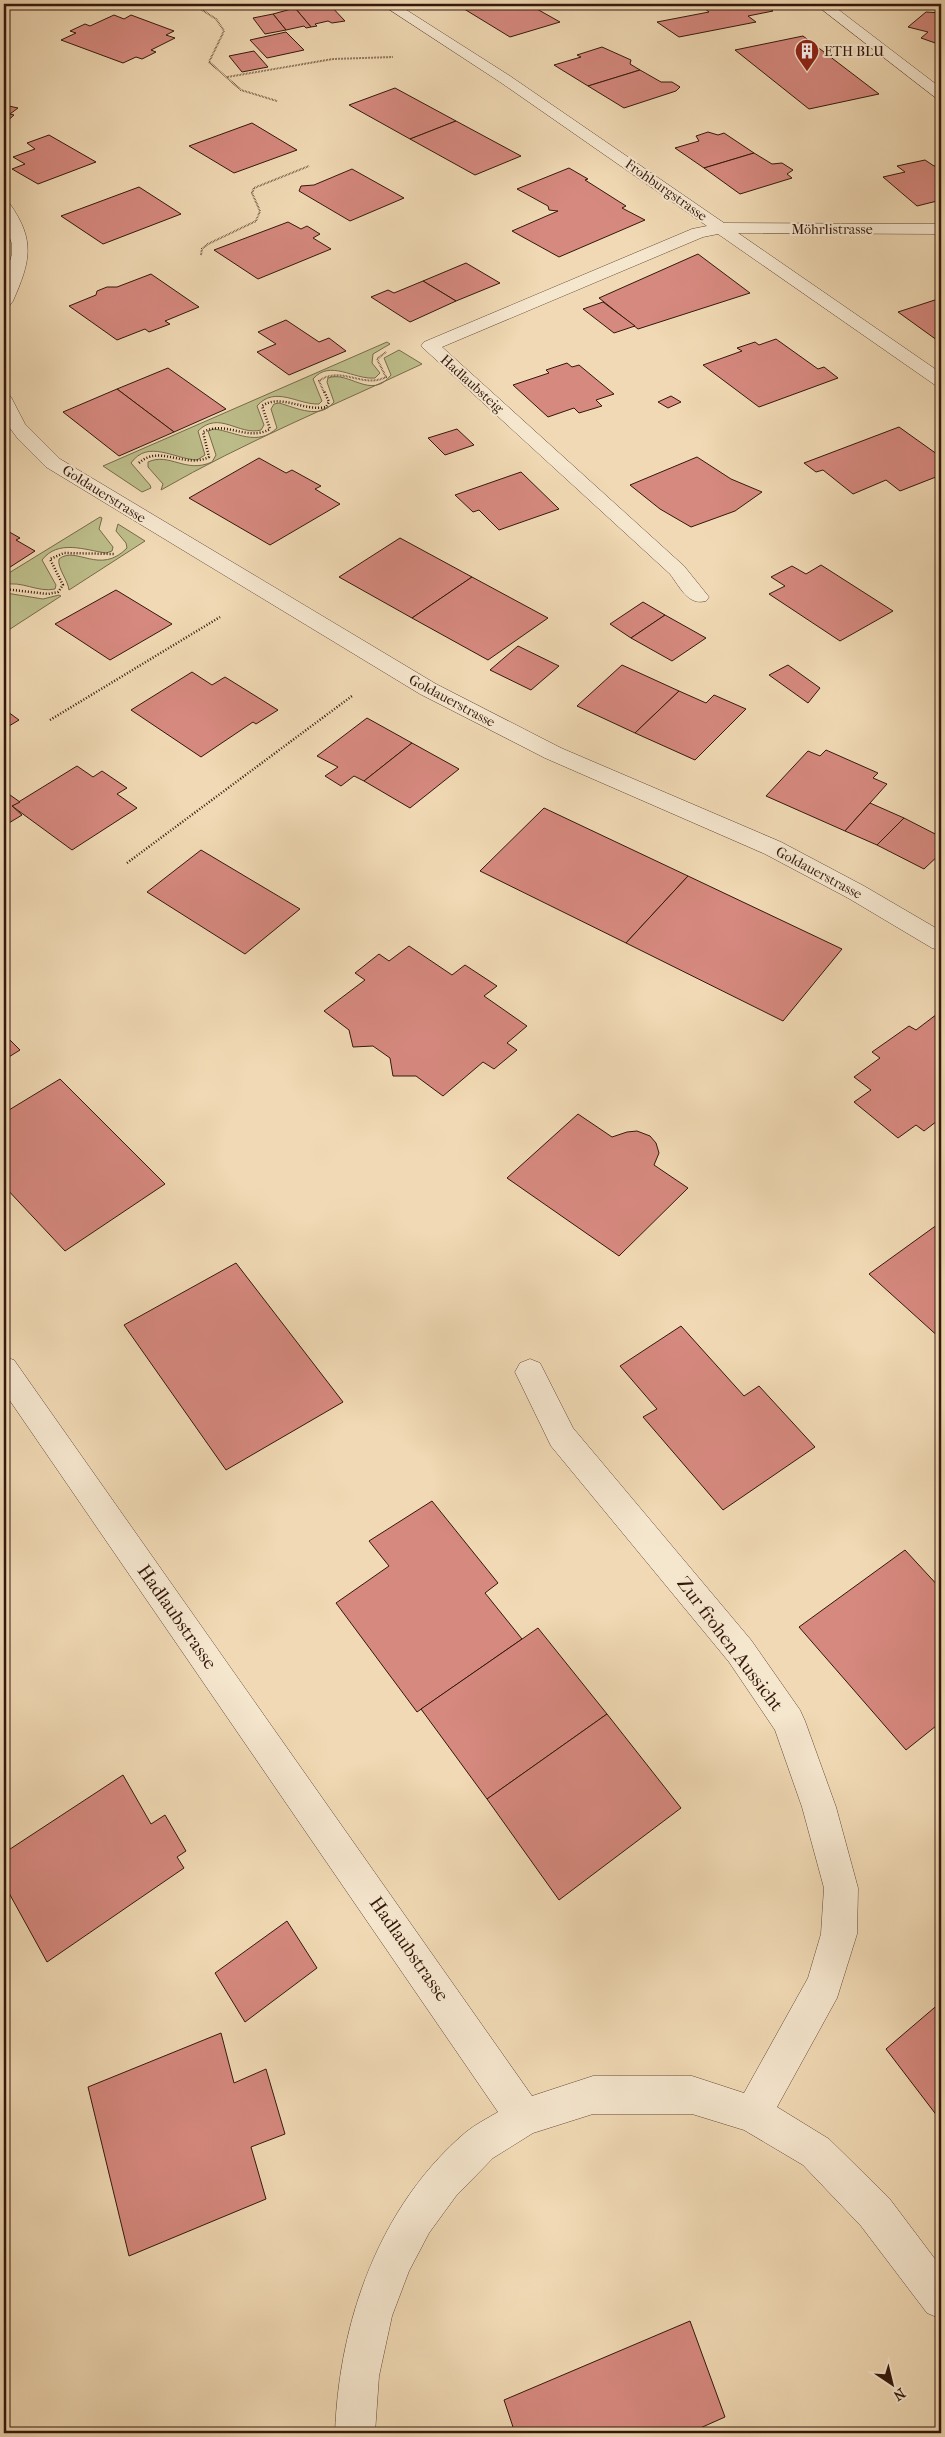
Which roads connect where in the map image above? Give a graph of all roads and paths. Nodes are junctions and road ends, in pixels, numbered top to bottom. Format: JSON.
{"nodes":[{"id":1,"x":127,"y":4,"type":"edge"},
{"id":2,"x":146,"y":4,"type":"edge"},
{"id":3,"x":192,"y":4,"type":"edge"},
{"id":4,"x":388,"y":4,"type":"edge"},
{"id":5,"x":822,"y":4,"type":"edge"},
{"id":6,"x":400,"y":56,"type":"dead end"},
{"id":7,"x":228,"y":77,"type":"junction"},
{"id":8,"x":941,"y":95,"type":"edge"},
{"id":9,"x":277,"y":101,"type":"dead end"},
{"id":10,"x":310,"y":166,"type":"dead end"},
{"id":11,"x":4,"y":207,"type":"edge"},
{"id":12,"x":722,"y":228,"type":"junction"},
{"id":13,"x":941,"y":229,"type":"edge"},
{"id":14,"x":201,"y":256,"type":"dead end"},
{"id":15,"x":4,"y":301,"type":"edge"},
{"id":16,"x":381,"y":354,"type":"dead end"},
{"id":17,"x":941,"y":381,"type":"edge"},
{"id":18,"x":4,"y":401,"type":"edge"},
{"id":19,"x":144,"y":470,"type":"dead end"},
{"id":20,"x":119,"y":547,"type":"dead end"},
{"id":21,"x":4,"y":589,"type":"edge"},
{"id":22,"x":263,"y":591,"type":"junction"},
{"id":23,"x":699,"y":597,"type":"dead end"},
{"id":24,"x":390,"y":667,"type":"junction"},
{"id":25,"x":50,"y":720,"type":"dead end"},
{"id":26,"x":127,"y":863,"type":"dead end"},
{"id":27,"x":941,"y":942,"type":"edge"},
{"id":28,"x":4,"y":1370,"type":"edge"},
{"id":29,"x":530,"y":1372,"type":"dead end"},
{"id":30,"x":753,"y":2114,"type":"junction"},
{"id":31,"x":524,"y":2118,"type":"junction"},
{"id":32,"x":941,"y":2299,"type":"edge"},
{"id":33,"x":355,"y":2433,"type":"edge"}],
"edges":[{"from":1,"to":2,"type":"path"},
{"from":3,"to":7,"type":"path"},
{"from":4,"to":12,"type":"street","name":"Frohburgstrasse"},
{"from":5,"to":8,"type":"street"},
{"from":6,"to":7,"type":"path"},
{"from":7,"to":9,"type":"path"},
{"from":10,"to":14,"type":"path"},
{"from":11,"to":15,"type":"street"},
{"from":12,"to":13,"type":"street","name":"Möhrlistrasse"},
{"from":12,"to":17,"type":"street","name":"Frohburgstrasse"},
{"from":12,"to":23,"type":"street","name":"Hadlaubsteig"},
{"from":16,"to":19,"type":"path"},
{"from":18,"to":22,"type":"street","name":"Goldauerstrasse"},
{"from":20,"to":21,"type":"path"},
{"from":22,"to":24,"type":"street","name":"Goldauerstrasse"},
{"from":22,"to":25,"type":"path"},
{"from":24,"to":26,"type":"path"},
{"from":24,"to":27,"type":"street","name":"Goldauerstrasse"},
{"from":28,"to":31,"type":"street","name":"Hadlaubstrasse"},
{"from":29,"to":30,"type":"street","name":"Zur frohen Aussicht"},
{"from":30,"to":31,"type":"street"},
{"from":30,"to":32,"type":"street"},
{"from":31,"to":33,"type":"street"}]}
